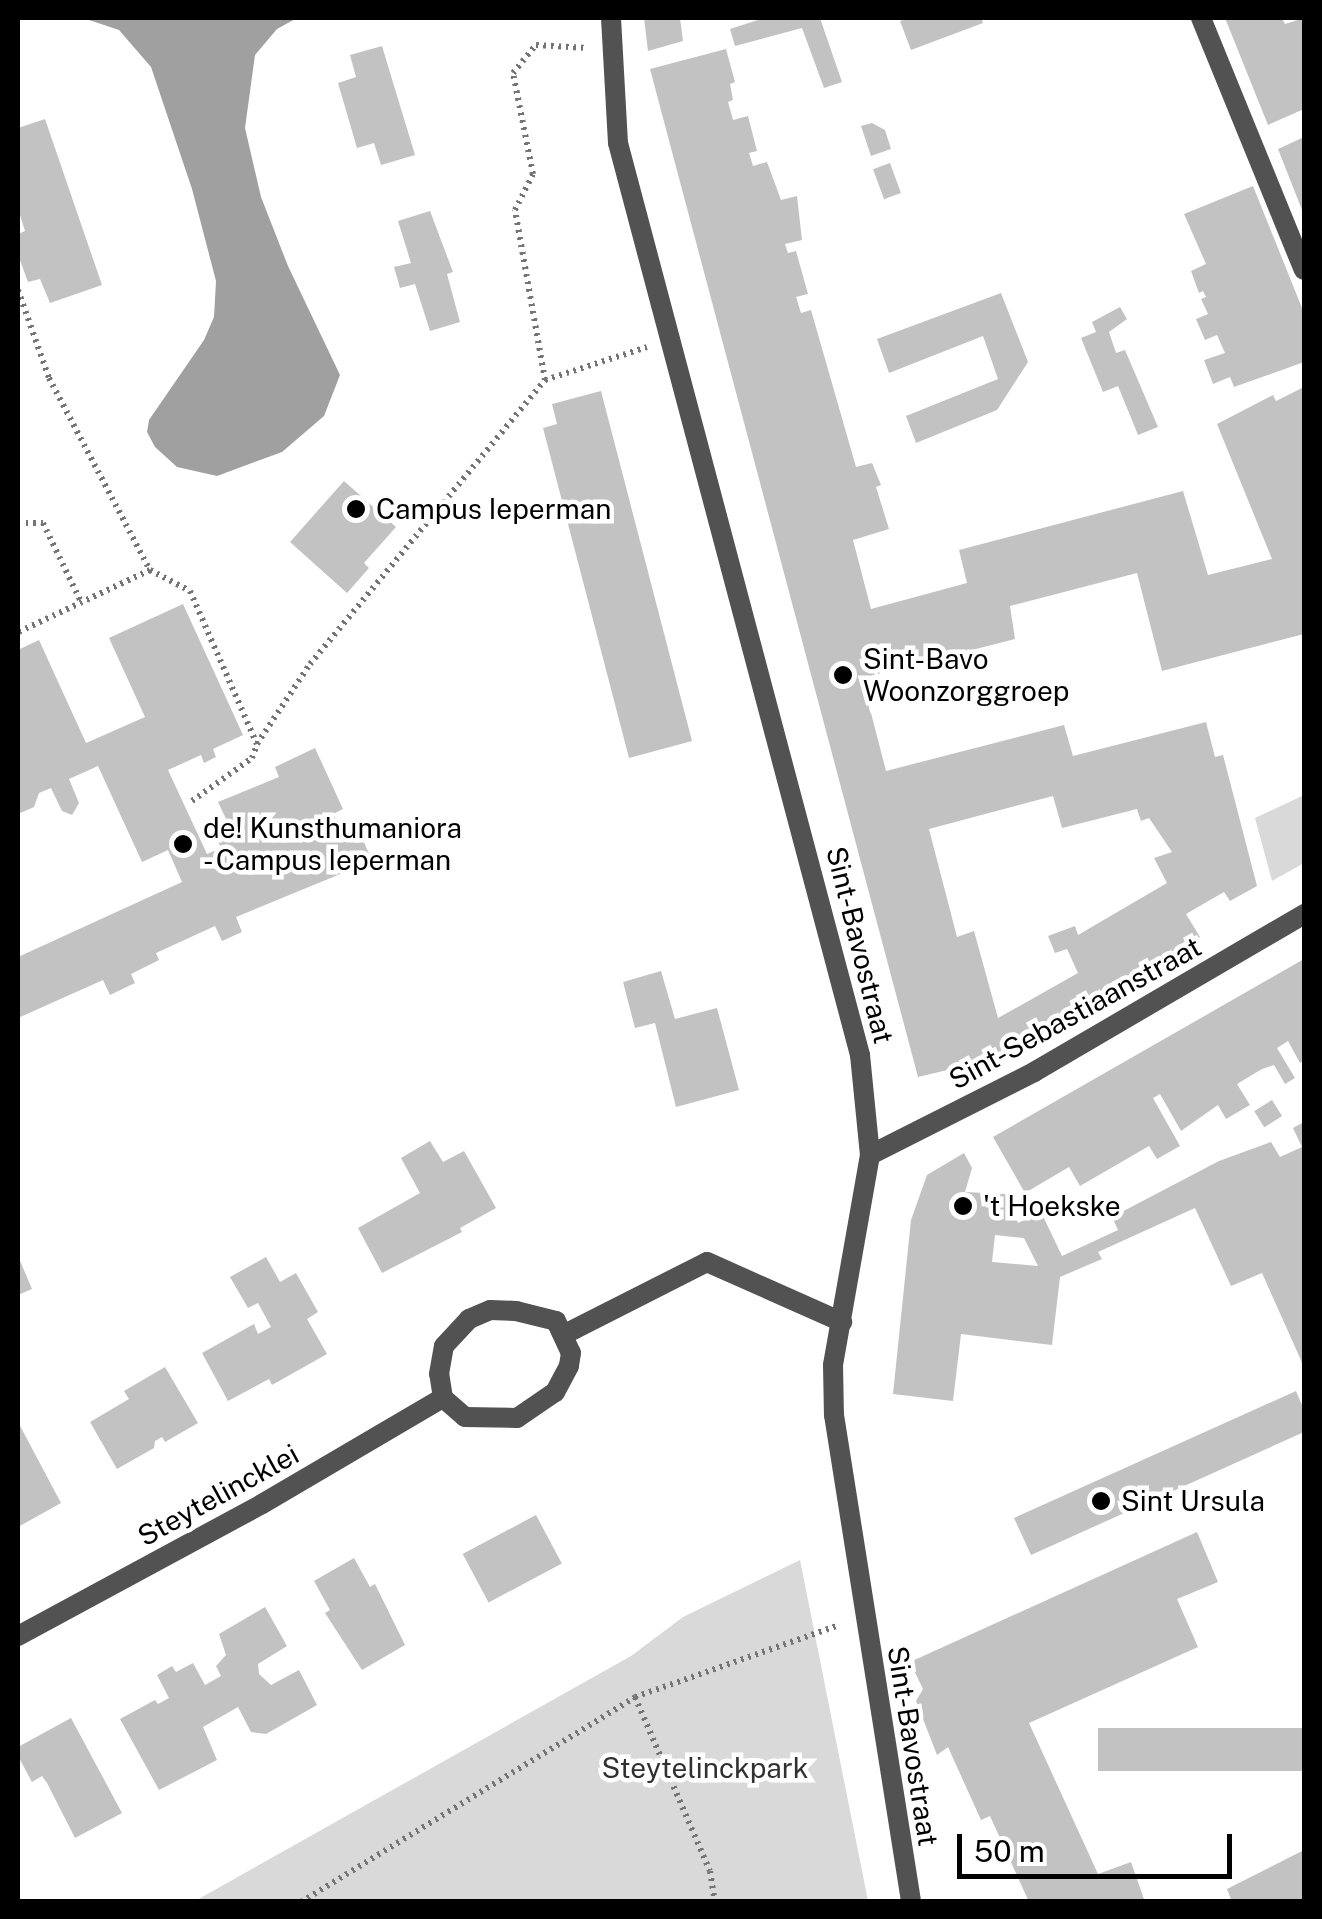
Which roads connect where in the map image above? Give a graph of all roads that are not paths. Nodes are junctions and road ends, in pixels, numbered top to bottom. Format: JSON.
{"nodes":[{"id":1,"x":610,"y":18,"type":"edge"},
{"id":2,"x":1201,"y":18,"type":"edge"},
{"id":3,"x":1304,"y":270,"type":"edge"},
{"id":4,"x":1304,"y":914,"type":"edge"},
{"id":5,"x":870,"y":1155,"type":"junction"},
{"id":6,"x":842,"y":1322,"type":"junction"},
{"id":7,"x":565,"y":1334,"type":"junction"},
{"id":8,"x":443,"y":1398,"type":"junction"},
{"id":9,"x":18,"y":1636,"type":"edge"},
{"id":10,"x":911,"y":1902,"type":"edge"}],
"edges":[{"from":1,"to":5,"type":"street","name":"Sint-Bavostraat"},
{"from":2,"to":3,"type":"street"},
{"from":4,"to":5,"type":"street","name":"Sint-Sebastiaanstraat"},
{"from":5,"to":6,"type":"street","name":"Sint-Bavostraat"},
{"from":6,"to":7,"type":"street"},
{"from":6,"to":10,"type":"street","name":"Sint-Bavostraat"},
{"from":7,"to":8,"type":"street"},
{"from":7,"to":8,"type":"street"},
{"from":8,"to":9,"type":"street","name":"Steytelincklei"}]}
